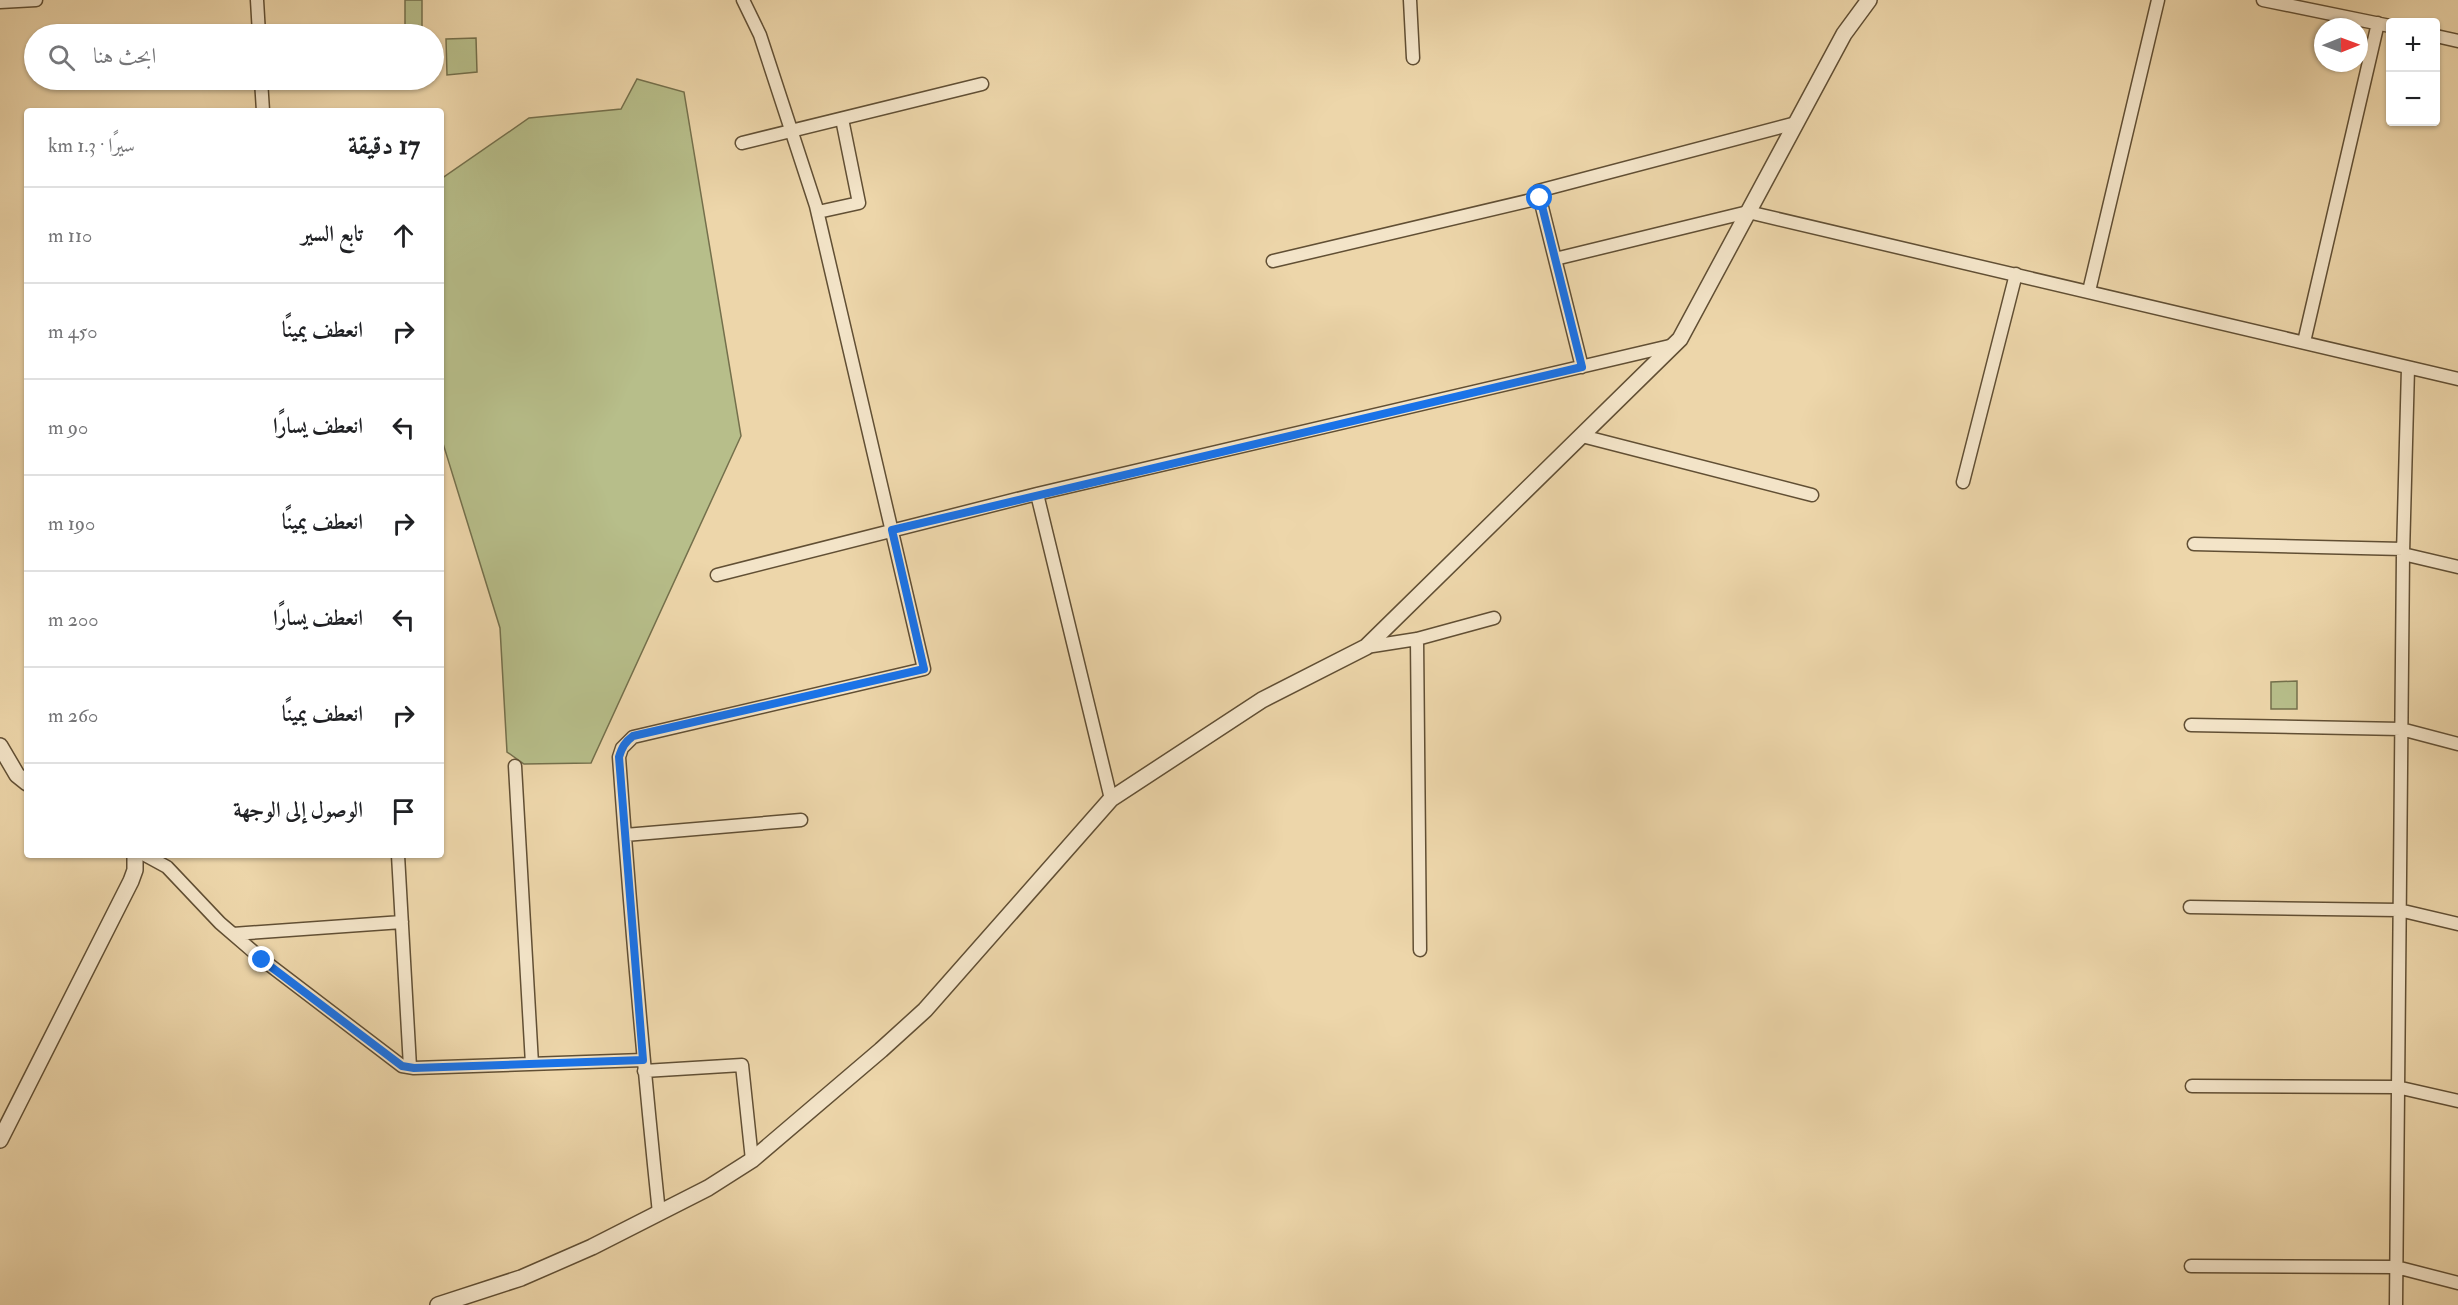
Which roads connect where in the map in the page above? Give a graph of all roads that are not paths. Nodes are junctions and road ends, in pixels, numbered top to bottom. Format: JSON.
{"nodes":[{"id":1,"x":36,"y":0,"type":"edge"},
{"id":2,"x":257,"y":0,"type":"edge"},
{"id":3,"x":743,"y":0,"type":"edge"},
{"id":4,"x":1410,"y":0,"type":"edge"},
{"id":5,"x":1869,"y":0,"type":"edge"},
{"id":6,"x":2158,"y":0,"type":"edge"},
{"id":7,"x":2263,"y":0,"type":"edge"},
{"id":8,"x":0,"y":2,"type":"edge"},
{"id":9,"x":2290,"y":3,"type":"edge"},
{"id":10,"x":258,"y":24,"type":"edge"},
{"id":11,"x":2384,"y":24,"type":"edge"},
{"id":12,"x":2440,"y":37,"type":"edge"},
{"id":13,"x":2458,"y":40,"type":"edge"},
{"id":14,"x":1413,"y":58,"type":"dead end"},
{"id":15,"x":982,"y":84,"type":"dead end"},
{"id":16,"x":262,"y":90,"type":"edge"},
{"id":17,"x":263,"y":108,"type":"edge"},
{"id":18,"x":842,"y":119,"type":"junction"},
{"id":19,"x":1796,"y":123,"type":"junction"},
{"id":20,"x":792,"y":131,"type":"junction"},
{"id":21,"x":742,"y":143,"type":"dead end"},
{"id":22,"x":1540,"y":198,"type":"junction"},
{"id":23,"x":818,"y":212,"type":"junction"},
{"id":24,"x":1748,"y":212,"type":"junction"},
{"id":25,"x":1555,"y":259,"type":"junction"},
{"id":26,"x":1274,"y":261,"type":"dead end"},
{"id":27,"x":2016,"y":274,"type":"junction"},
{"id":28,"x":2089,"y":291,"type":"junction"},
{"id":29,"x":2304,"y":342,"type":"junction"},
{"id":30,"x":1674,"y":345,"type":"junction"},
{"id":31,"x":1582,"y":367,"type":"junction"},
{"id":32,"x":2408,"y":368,"type":"junction"},
{"id":33,"x":2458,"y":379,"type":"edge"},
{"id":34,"x":1582,"y":436,"type":"junction"},
{"id":35,"x":1963,"y":482,"type":"dead end"},
{"id":36,"x":1037,"y":494,"type":"junction"},
{"id":37,"x":1812,"y":495,"type":"dead end"},
{"id":38,"x":892,"y":530,"type":"junction"},
{"id":39,"x":2194,"y":544,"type":"dead end"},
{"id":40,"x":2403,"y":551,"type":"junction"},
{"id":41,"x":2458,"y":567,"type":"edge"},
{"id":42,"x":717,"y":574,"type":"dead end"},
{"id":43,"x":1494,"y":618,"type":"dead end"},
{"id":44,"x":1417,"y":639,"type":"junction"},
{"id":45,"x":1366,"y":647,"type":"junction"},
{"id":46,"x":2191,"y":725,"type":"dead end"},
{"id":47,"x":2401,"y":729,"type":"junction"},
{"id":48,"x":2458,"y":744,"type":"edge"},
{"id":49,"x":0,"y":746,"type":"edge"},
{"id":50,"x":515,"y":766,"type":"dead end"},
{"id":51,"x":24,"y":781,"type":"edge"},
{"id":52,"x":1111,"y":799,"type":"junction"},
{"id":53,"x":801,"y":820,"type":"dead end"},
{"id":54,"x":625,"y":835,"type":"junction"},
{"id":55,"x":135,"y":858,"type":"edge"},
{"id":56,"x":150,"y":858,"type":"edge"},
{"id":57,"x":398,"y":858,"type":"edge"},
{"id":58,"x":2190,"y":907,"type":"dead end"},
{"id":59,"x":2399,"y":910,"type":"junction"},
{"id":60,"x":402,"y":922,"type":"junction"},
{"id":61,"x":2458,"y":924,"type":"edge"},
{"id":62,"x":233,"y":934,"type":"junction"},
{"id":63,"x":1420,"y":950,"type":"dead end"},
{"id":64,"x":532,"y":1064,"type":"junction"},
{"id":65,"x":644,"y":1066,"type":"junction"},
{"id":66,"x":410,"y":1067,"type":"junction"},
{"id":67,"x":2192,"y":1086,"type":"dead end"},
{"id":68,"x":2397,"y":1087,"type":"junction"},
{"id":69,"x":2458,"y":1101,"type":"edge"},
{"id":70,"x":0,"y":1140,"type":"edge"},
{"id":71,"x":752,"y":1161,"type":"junction"},
{"id":72,"x":659,"y":1213,"type":"junction"},
{"id":73,"x":2191,"y":1266,"type":"dead end"},
{"id":74,"x":2396,"y":1267,"type":"junction"},
{"id":75,"x":2458,"y":1283,"type":"edge"},
{"id":76,"x":438,"y":1305,"type":"edge"},
{"id":77,"x":2396,"y":1305,"type":"edge"}],
"edges":[{"from":1,"to":8,"type":"street"},
{"from":2,"to":10,"type":"street"},
{"from":3,"to":20,"type":"street"},
{"from":4,"to":14,"type":"street"},
{"from":5,"to":19,"type":"street"},
{"from":6,"to":28,"type":"street"},
{"from":7,"to":9,"type":"street"},
{"from":9,"to":11,"type":"street"},
{"from":11,"to":29,"type":"street"},
{"from":12,"to":13,"type":"street"},
{"from":15,"to":18,"type":"street"},
{"from":16,"to":17,"type":"street"},
{"from":18,"to":20,"type":"street"},
{"from":18,"to":23,"type":"street"},
{"from":19,"to":22,"type":"street"},
{"from":19,"to":24,"type":"street"},
{"from":20,"to":21,"type":"street"},
{"from":20,"to":23,"type":"street"},
{"from":22,"to":25,"type":"street"},
{"from":22,"to":26,"type":"street"},
{"from":23,"to":38,"type":"street"},
{"from":24,"to":25,"type":"street"},
{"from":24,"to":27,"type":"street"},
{"from":24,"to":30,"type":"street"},
{"from":25,"to":31,"type":"street"},
{"from":27,"to":28,"type":"street"},
{"from":27,"to":35,"type":"street"},
{"from":28,"to":29,"type":"street"},
{"from":29,"to":32,"type":"street"},
{"from":30,"to":31,"type":"street"},
{"from":30,"to":34,"type":"street"},
{"from":31,"to":36,"type":"street"},
{"from":32,"to":33,"type":"street"},
{"from":32,"to":40,"type":"street"},
{"from":34,"to":37,"type":"street"},
{"from":34,"to":45,"type":"street"},
{"from":36,"to":38,"type":"street"},
{"from":36,"to":52,"type":"street"},
{"from":38,"to":42,"type":"street"},
{"from":38,"to":54,"type":"street"},
{"from":39,"to":40,"type":"street"},
{"from":40,"to":41,"type":"street"},
{"from":40,"to":47,"type":"street"},
{"from":43,"to":44,"type":"street"},
{"from":44,"to":45,"type":"street"},
{"from":44,"to":63,"type":"street"},
{"from":45,"to":52,"type":"street"},
{"from":46,"to":47,"type":"street"},
{"from":47,"to":48,"type":"street"},
{"from":47,"to":59,"type":"street"},
{"from":49,"to":51,"type":"street"},
{"from":50,"to":64,"type":"street"},
{"from":52,"to":71,"type":"street"},
{"from":53,"to":54,"type":"street"},
{"from":54,"to":65,"type":"street"},
{"from":55,"to":70,"type":"street"},
{"from":56,"to":62,"type":"street"},
{"from":57,"to":60,"type":"street"},
{"from":58,"to":59,"type":"street"},
{"from":59,"to":61,"type":"street"},
{"from":59,"to":68,"type":"street"},
{"from":60,"to":62,"type":"street"},
{"from":60,"to":66,"type":"street"},
{"from":62,"to":66,"type":"street"},
{"from":64,"to":65,"type":"street"},
{"from":64,"to":66,"type":"street"},
{"from":65,"to":71,"type":"street"},
{"from":65,"to":72,"type":"street"},
{"from":67,"to":68,"type":"street"},
{"from":68,"to":69,"type":"street"},
{"from":68,"to":74,"type":"street"},
{"from":71,"to":72,"type":"street"},
{"from":72,"to":76,"type":"street"},
{"from":73,"to":74,"type":"street"},
{"from":74,"to":75,"type":"street"},
{"from":74,"to":77,"type":"street"}]}
